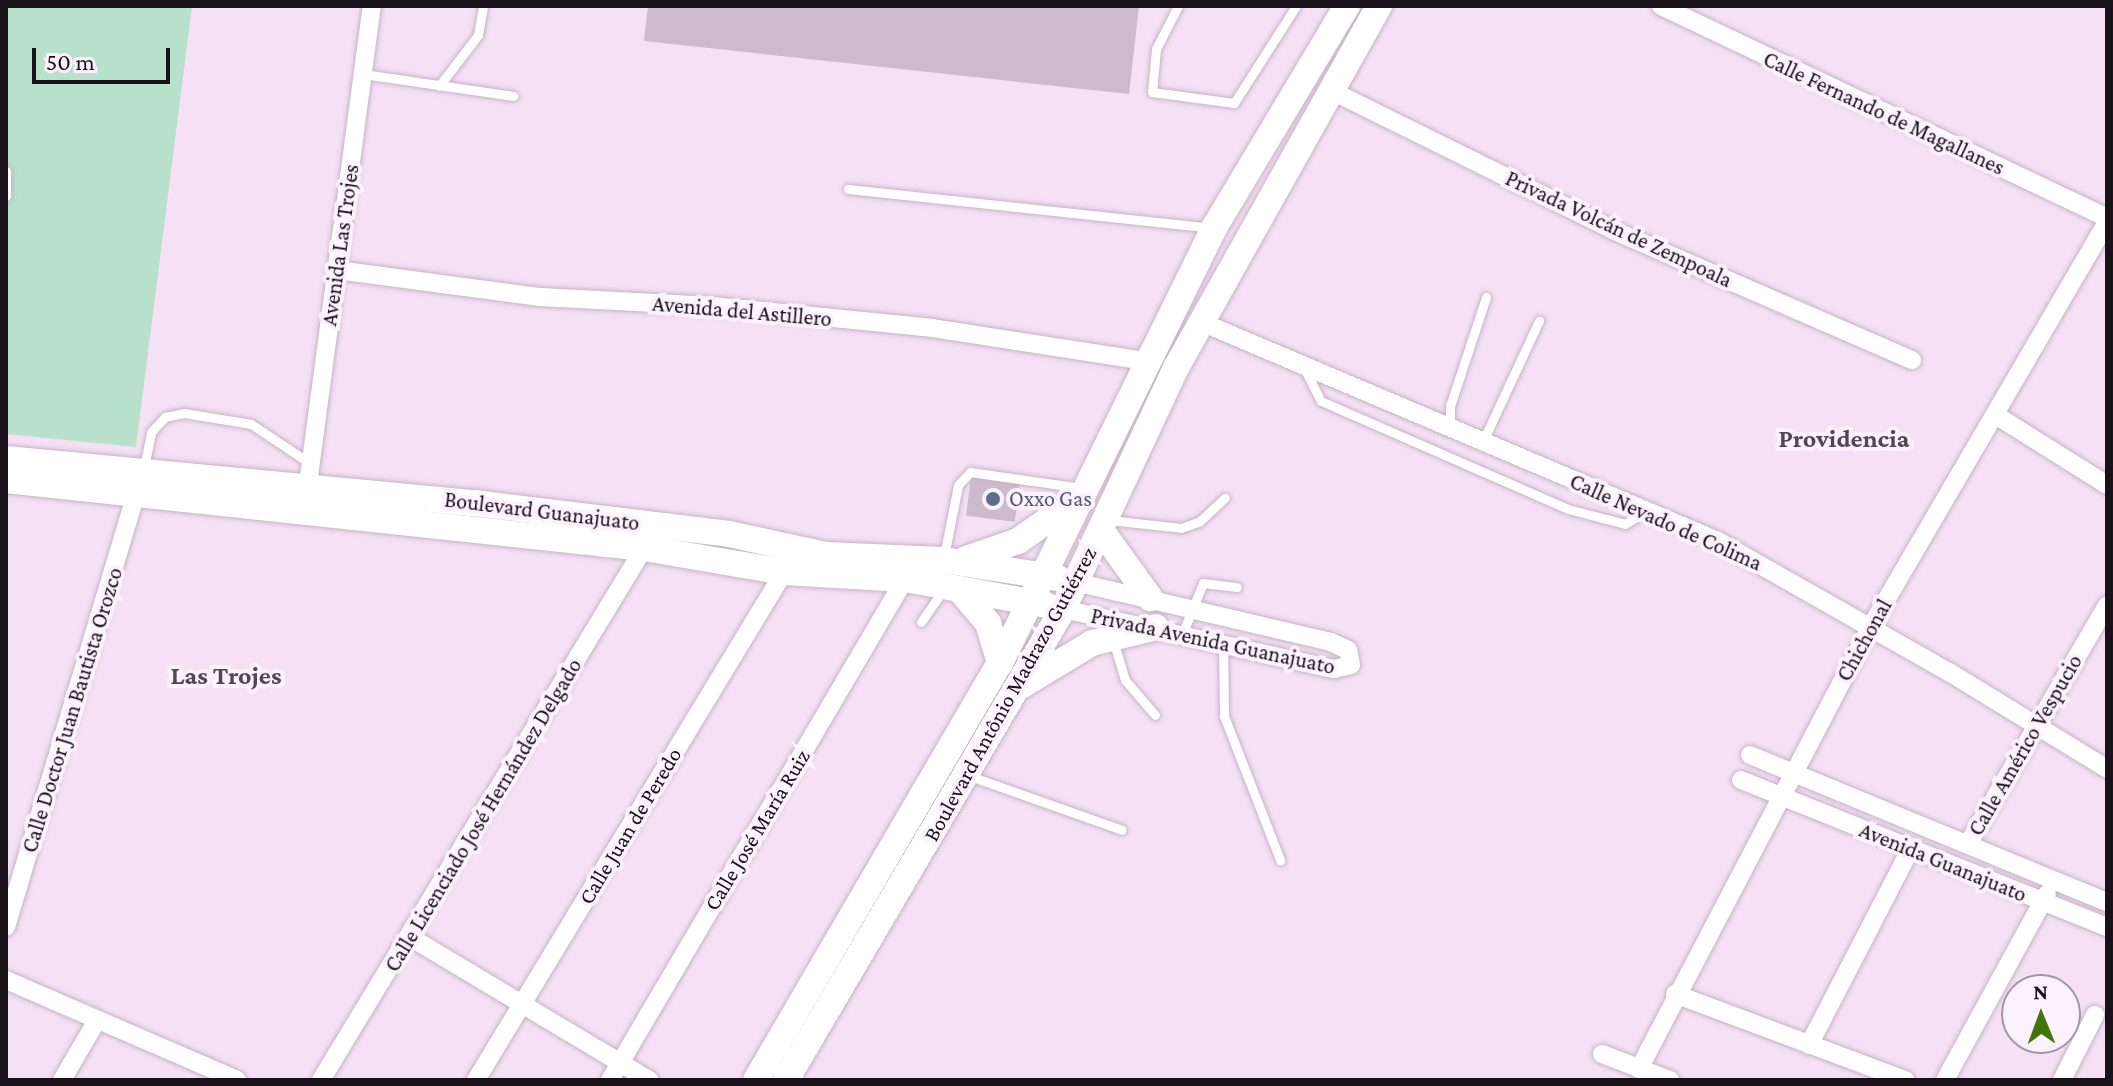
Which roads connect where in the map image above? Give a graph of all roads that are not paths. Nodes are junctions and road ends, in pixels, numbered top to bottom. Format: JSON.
{"nodes":[{"id":1,"x":372,"y":6,"type":"edge"},
{"id":2,"x":483,"y":6,"type":"edge"},
{"id":3,"x":1178,"y":6,"type":"edge"},
{"id":4,"x":1296,"y":6,"type":"edge"},
{"id":5,"x":1347,"y":6,"type":"edge"},
{"id":6,"x":1379,"y":6,"type":"edge"},
{"id":7,"x":1661,"y":6,"type":"edge"},
{"id":8,"x":363,"y":74,"type":"junction"},
{"id":9,"x":439,"y":86,"type":"junction"},
{"id":10,"x":1330,"y":90,"type":"junction"},
{"id":11,"x":513,"y":96,"type":"dead end"},
{"id":12,"x":6,"y":171,"type":"edge"},
{"id":13,"x":848,"y":189,"type":"dead end"},
{"id":14,"x":6,"y":196,"type":"edge"},
{"id":15,"x":2107,"y":220,"type":"edge"},
{"id":16,"x":1214,"y":228,"type":"junction"},
{"id":17,"x":337,"y":270,"type":"junction"},
{"id":18,"x":1486,"y":297,"type":"dead end"},
{"id":19,"x":1539,"y":321,"type":"dead end"},
{"id":20,"x":1201,"y":322,"type":"junction"},
{"id":21,"x":1912,"y":360,"type":"dead end"},
{"id":22,"x":1146,"y":361,"type":"junction"},
{"id":23,"x":1304,"y":368,"type":"junction"},
{"id":24,"x":1997,"y":416,"type":"junction"},
{"id":25,"x":1449,"y":430,"type":"junction"},
{"id":26,"x":1482,"y":443,"type":"junction"},
{"id":27,"x":6,"y":459,"type":"edge"},
{"id":28,"x":308,"y":473,"type":"junction"},
{"id":29,"x":6,"y":481,"type":"edge"},
{"id":30,"x":139,"y":482,"type":"junction"},
{"id":31,"x":2107,"y":485,"type":"edge"},
{"id":32,"x":1081,"y":493,"type":"junction"},
{"id":33,"x":1225,"y":498,"type":"dead end"},
{"id":34,"x":1647,"y":510,"type":"junction"},
{"id":35,"x":1104,"y":525,"type":"junction"},
{"id":36,"x":644,"y":548,"type":"junction"},
{"id":37,"x":949,"y":560,"type":"junction"},
{"id":38,"x":784,"y":572,"type":"junction"},
{"id":39,"x":1043,"y":575,"type":"junction"},
{"id":40,"x":905,"y":579,"type":"junction"},
{"id":41,"x":1075,"y":582,"type":"junction"},
{"id":42,"x":1237,"y":587,"type":"dead end"},
{"id":43,"x":952,"y":588,"type":"junction"},
{"id":44,"x":1150,"y":598,"type":"junction"},
{"id":45,"x":1031,"y":601,"type":"junction"},
{"id":46,"x":2107,"y":605,"type":"edge"},
{"id":47,"x":1191,"y":606,"type":"junction"},
{"id":48,"x":1063,"y":609,"type":"junction"},
{"id":49,"x":921,"y":622,"type":"dead end"},
{"id":50,"x":1871,"y":626,"type":"junction"},
{"id":51,"x":1156,"y":627,"type":"junction"},
{"id":52,"x":1183,"y":632,"type":"junction"},
{"id":53,"x":1113,"y":637,"type":"junction"},
{"id":54,"x":1223,"y":642,"type":"junction"},
{"id":55,"x":1000,"y":663,"type":"junction"},
{"id":56,"x":1018,"y":688,"type":"junction"},
{"id":57,"x":1155,"y":715,"type":"dead end"},
{"id":58,"x":2034,"y":724,"type":"junction"},
{"id":59,"x":1750,"y":755,"type":"dead end"},
{"id":60,"x":2107,"y":769,"type":"edge"},
{"id":61,"x":1792,"y":774,"type":"junction"},
{"id":62,"x":967,"y":775,"type":"junction"},
{"id":63,"x":1741,"y":780,"type":"dead end"},
{"id":64,"x":1780,"y":797,"type":"junction"},
{"id":65,"x":1122,"y":830,"type":"dead end"},
{"id":66,"x":1968,"y":844,"type":"junction"},
{"id":67,"x":1911,"y":848,"type":"junction"},
{"id":68,"x":1280,"y":860,"type":"dead end"},
{"id":69,"x":2053,"y":880,"type":"junction"},
{"id":70,"x":2043,"y":902,"type":"junction"},
{"id":71,"x":2107,"y":902,"type":"edge"},
{"id":72,"x":6,"y":927,"type":"edge"},
{"id":73,"x":2107,"y":927,"type":"edge"},
{"id":74,"x":410,"y":937,"type":"junction"},
{"id":75,"x":6,"y":980,"type":"edge"},
{"id":76,"x":1675,"y":994,"type":"junction"},
{"id":77,"x":523,"y":1002,"type":"junction"},
{"id":78,"x":2095,"y":1015,"type":"dead end"},
{"id":79,"x":96,"y":1022,"type":"junction"},
{"id":80,"x":1809,"y":1045,"type":"junction"},
{"id":81,"x":1602,"y":1054,"type":"dead end"},
{"id":82,"x":620,"y":1062,"type":"junction"},
{"id":83,"x":199,"y":1063,"type":"junction"},
{"id":84,"x":1639,"y":1069,"type":"junction"},
{"id":85,"x":62,"y":1080,"type":"edge"},
{"id":86,"x":189,"y":1080,"type":"edge"},
{"id":87,"x":237,"y":1080,"type":"edge"},
{"id":88,"x":321,"y":1080,"type":"edge"},
{"id":89,"x":476,"y":1080,"type":"edge"},
{"id":90,"x":610,"y":1080,"type":"edge"},
{"id":91,"x":649,"y":1080,"type":"edge"},
{"id":92,"x":756,"y":1080,"type":"edge"},
{"id":93,"x":786,"y":1080,"type":"edge"},
{"id":94,"x":1670,"y":1080,"type":"edge"},
{"id":95,"x":1905,"y":1080,"type":"edge"},
{"id":96,"x":1945,"y":1080,"type":"edge"},
{"id":97,"x":2062,"y":1080,"type":"edge"}],
"edges":[{"from":1,"to":8,"type":"street","name":"Avenida Las Trojes"},
{"from":2,"to":9,"type":"lane"},
{"from":3,"to":4,"type":"lane"},
{"from":5,"to":16,"type":"street","name":"Boulevard Antônio Madrazo Gutiérrez"},
{"from":6,"to":10,"type":"street","name":"Boulevard Antônio Madrazo Gutiérrez"},
{"from":7,"to":15,"type":"street","name":"Calle Fernando de Magallanes"},
{"from":8,"to":9,"type":"lane"},
{"from":8,"to":17,"type":"street","name":"Avenida Las Trojes"},
{"from":9,"to":11,"type":"lane"},
{"from":10,"to":20,"type":"street","name":"Boulevard Antônio Madrazo Gutiérrez"},
{"from":10,"to":21,"type":"street","name":"Privada Volcán de Zempoala"},
{"from":12,"to":14,"type":"lane"},
{"from":13,"to":16,"type":"lane"},
{"from":15,"to":24,"type":"street","name":"Chichonal"},
{"from":16,"to":22,"type":"street","name":"Boulevard Antônio Madrazo Gutiérrez"},
{"from":17,"to":22,"type":"street","name":"Avenida del Astillero"},
{"from":17,"to":28,"type":"street","name":"Avenida Las Trojes"},
{"from":18,"to":25,"type":"lane"},
{"from":19,"to":26,"type":"lane"},
{"from":20,"to":23,"type":"street","name":"Calle Nevado de Colima"},
{"from":20,"to":35,"type":"street","name":"Boulevard Antônio Madrazo Gutiérrez"},
{"from":22,"to":32,"type":"street","name":"Boulevard Antônio Madrazo Gutiérrez"},
{"from":23,"to":25,"type":"street","name":"Calle Nevado de Colima"},
{"from":23,"to":34,"type":"lane"},
{"from":24,"to":31,"type":"street"},
{"from":24,"to":50,"type":"street","name":"Chichonal"},
{"from":25,"to":26,"type":"street","name":"Calle Nevado de Colima"},
{"from":26,"to":34,"type":"street","name":"Calle Nevado de Colima"},
{"from":27,"to":30,"type":"street","name":"Boulevard Guanajuato"},
{"from":28,"to":30,"type":"street","name":"Boulevard Guanajuato"},
{"from":28,"to":30,"type":"lane"},
{"from":28,"to":37,"type":"street","name":"Boulevard Guanajuato"},
{"from":29,"to":30,"type":"street","name":"Boulevard Guanajuato"},
{"from":30,"to":36,"type":"street","name":"Boulevard Guanajuato"},
{"from":30,"to":72,"type":"street","name":"Calle Doctor Juan Bautista Orozco"},
{"from":32,"to":37,"type":"street"},
{"from":32,"to":37,"type":"lane"},
{"from":32,"to":39,"type":"street","name":"Boulevard Antônio Madrazo Gutiérrez"},
{"from":33,"to":35,"type":"lane"},
{"from":34,"to":50,"type":"street","name":"Calle Nevado de Colima"},
{"from":35,"to":41,"type":"street","name":"Boulevard Antônio Madrazo Gutiérrez"},
{"from":35,"to":44,"type":"street"},
{"from":36,"to":38,"type":"street","name":"Boulevard Guanajuato"},
{"from":36,"to":74,"type":"street","name":"Calle Licenciado José Hernández Delgado"},
{"from":37,"to":39,"type":"street","name":"Boulevard Guanajuato"},
{"from":38,"to":40,"type":"street","name":"Boulevard Guanajuato"},
{"from":38,"to":77,"type":"street","name":"Calle Juan de Peredo"},
{"from":39,"to":41,"type":"street","name":"Boulevard Guanajuato"},
{"from":39,"to":45,"type":"street","name":"Boulevard Antônio Madrazo Gutiérrez"},
{"from":40,"to":43,"type":"street","name":"Boulevard Guanajuato"},
{"from":40,"to":82,"type":"street","name":"Calle José María Ruiz"},
{"from":41,"to":44,"type":"street","name":"Privada Avenida Guanajuato"},
{"from":41,"to":48,"type":"street","name":"Boulevard Antônio Madrazo Gutiérrez"},
{"from":42,"to":47,"type":"lane"},
{"from":43,"to":45,"type":"street","name":"Boulevard Guanajuato"},
{"from":43,"to":49,"type":"lane"},
{"from":43,"to":55,"type":"street"},
{"from":44,"to":47,"type":"street","name":"Privada Avenida Guanajuato"},
{"from":45,"to":48,"type":"street","name":"Boulevard Guanajuato"},
{"from":45,"to":55,"type":"street","name":"Boulevard Antônio Madrazo Gutiérrez"},
{"from":46,"to":58,"type":"street","name":"Calle Américo Vespucio"},
{"from":47,"to":52,"type":"lane"},
{"from":47,"to":54,"type":"street","name":"Privada Avenida Guanajuato"},
{"from":48,"to":51,"type":"street","name":"Privada Avenida Guanajuato"},
{"from":48,"to":56,"type":"street","name":"Boulevard Antônio Madrazo Gutiérrez"},
{"from":50,"to":58,"type":"street","name":"Calle Nevado de Colima"},
{"from":50,"to":61,"type":"street","name":"Chichonal"},
{"from":51,"to":52,"type":"street","name":"Privada Avenida Guanajuato"},
{"from":51,"to":53,"type":"street"},
{"from":52,"to":54,"type":"street","name":"Privada Avenida Guanajuato"},
{"from":53,"to":56,"type":"street"},
{"from":53,"to":57,"type":"lane"},
{"from":54,"to":68,"type":"lane"},
{"from":55,"to":92,"type":"street","name":"Boulevard Antônio Madrazo Gutiérrez"},
{"from":56,"to":62,"type":"street","name":"Boulevard Antônio Madrazo Gutiérrez"},
{"from":58,"to":60,"type":"street","name":"Calle Nevado de Colima"},
{"from":58,"to":66,"type":"street","name":"Calle Américo Vespucio"},
{"from":59,"to":61,"type":"street"},
{"from":61,"to":64,"type":"street","name":"Chichonal"},
{"from":61,"to":66,"type":"street","name":"Avenida Guanajuato"},
{"from":62,"to":65,"type":"lane"},
{"from":62,"to":93,"type":"street","name":"Boulevard Antônio Madrazo Gutiérrez"},
{"from":63,"to":64,"type":"street"},
{"from":64,"to":67,"type":"street","name":"Avenida Guanajuato"},
{"from":64,"to":76,"type":"street","name":"Chichonal"},
{"from":66,"to":69,"type":"street","name":"Avenida Guanajuato"},
{"from":67,"to":70,"type":"street","name":"Avenida Guanajuato"},
{"from":67,"to":80,"type":"street"},
{"from":69,"to":70,"type":"street"},
{"from":69,"to":71,"type":"street","name":"Avenida Guanajuato"},
{"from":70,"to":73,"type":"street","name":"Avenida Guanajuato"},
{"from":70,"to":96,"type":"street"},
{"from":74,"to":77,"type":"street"},
{"from":74,"to":88,"type":"street","name":"Calle Licenciado José Hernández Delgado"},
{"from":75,"to":79,"type":"street"},
{"from":76,"to":80,"type":"street"},
{"from":76,"to":84,"type":"street","name":"Chichonal"},
{"from":77,"to":82,"type":"street"},
{"from":77,"to":89,"type":"street","name":"Calle Juan de Peredo"},
{"from":78,"to":97,"type":"street"},
{"from":79,"to":83,"type":"street"},
{"from":79,"to":85,"type":"street"},
{"from":80,"to":95,"type":"street"},
{"from":81,"to":84,"type":"street"},
{"from":82,"to":90,"type":"street","name":"Calle José María Ruiz"},
{"from":82,"to":91,"type":"street"},
{"from":83,"to":86,"type":"street"},
{"from":83,"to":87,"type":"street"},
{"from":84,"to":94,"type":"street"}]}
